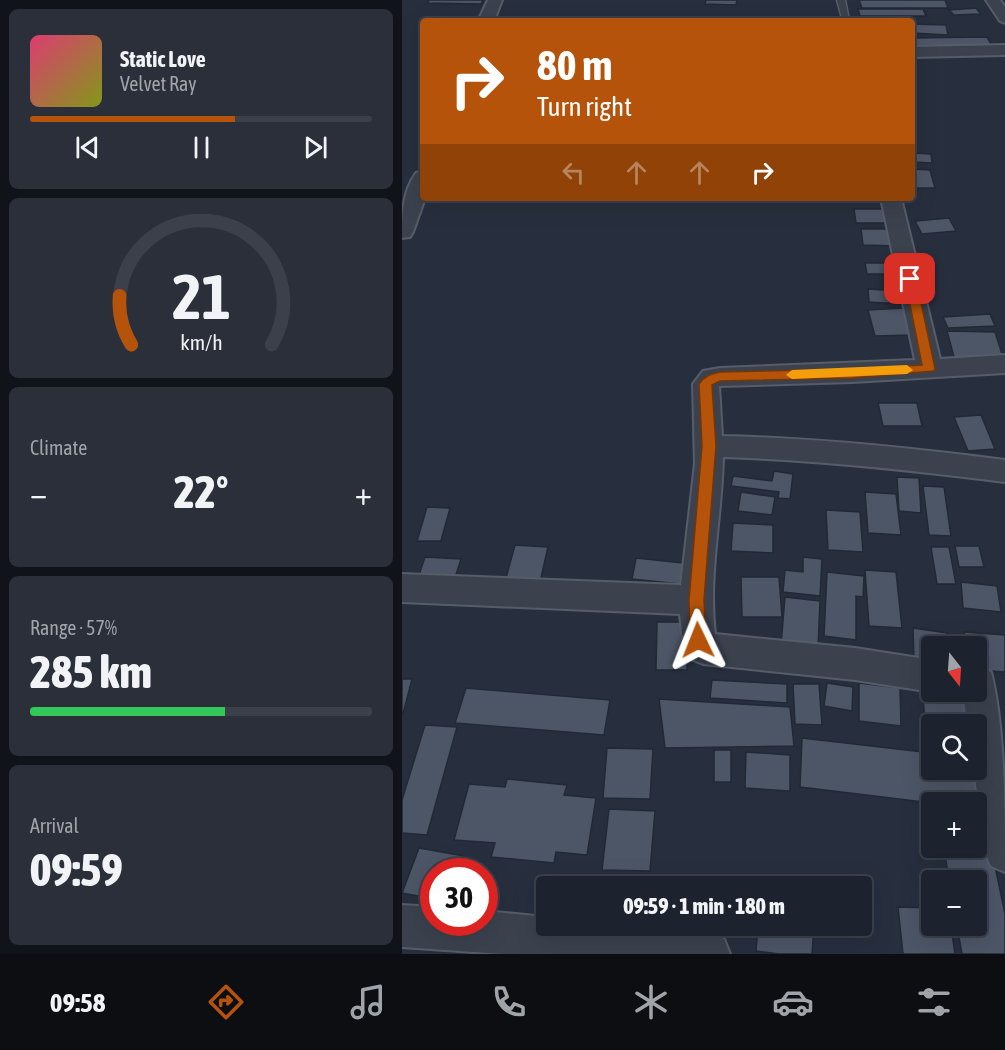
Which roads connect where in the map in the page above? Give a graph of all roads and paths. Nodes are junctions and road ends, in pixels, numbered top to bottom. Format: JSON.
{"nodes":[{"id":1,"x":495,"y":0,"type":"edge"},
{"id":2,"x":841,"y":0,"type":"edge"},
{"id":3,"x":993,"y":0,"type":"edge"},
{"id":4,"x":487,"y":18,"type":"edge"},
{"id":5,"x":846,"y":18,"type":"dead end"},
{"id":6,"x":1005,"y":18,"type":"edge"},
{"id":7,"x":1005,"y":50,"type":"edge"},
{"id":8,"x":915,"y":52,"type":"edge"},
{"id":9,"x":420,"y":185,"type":"edge"},
{"id":10,"x":892,"y":201,"type":"edge"},
{"id":11,"x":402,"y":232,"type":"edge"},
{"id":12,"x":1005,"y":364,"type":"edge"},
{"id":13,"x":929,"y":368,"type":"junction"},
{"id":14,"x":709,"y":446,"type":"junction"},
{"id":15,"x":1005,"y":471,"type":"edge"},
{"id":16,"x":402,"y":588,"type":"edge"},
{"id":17,"x":697,"y":600,"type":"junction"},
{"id":18,"x":921,"y":674,"type":"edge"},
{"id":19,"x":987,"y":685,"type":"edge"},
{"id":20,"x":1005,"y":852,"type":"edge"},
{"id":21,"x":402,"y":926,"type":"edge"},
{"id":22,"x":709,"y":954,"type":"edge"}],
"edges":[{"from":1,"to":4,"type":"street"},
{"from":2,"to":5,"type":"lane"},
{"from":3,"to":6,"type":"street"},
{"from":7,"to":8,"type":"street"},
{"from":9,"to":11,"type":"street"},
{"from":10,"to":13,"type":"street"},
{"from":12,"to":13,"type":"street"},
{"from":13,"to":14,"type":"street"},
{"from":14,"to":15,"type":"street"},
{"from":14,"to":17,"type":"street"},
{"from":16,"to":17,"type":"street"},
{"from":17,"to":18,"type":"street"},
{"from":19,"to":20,"type":"street"},
{"from":21,"to":22,"type":"street"}]}
